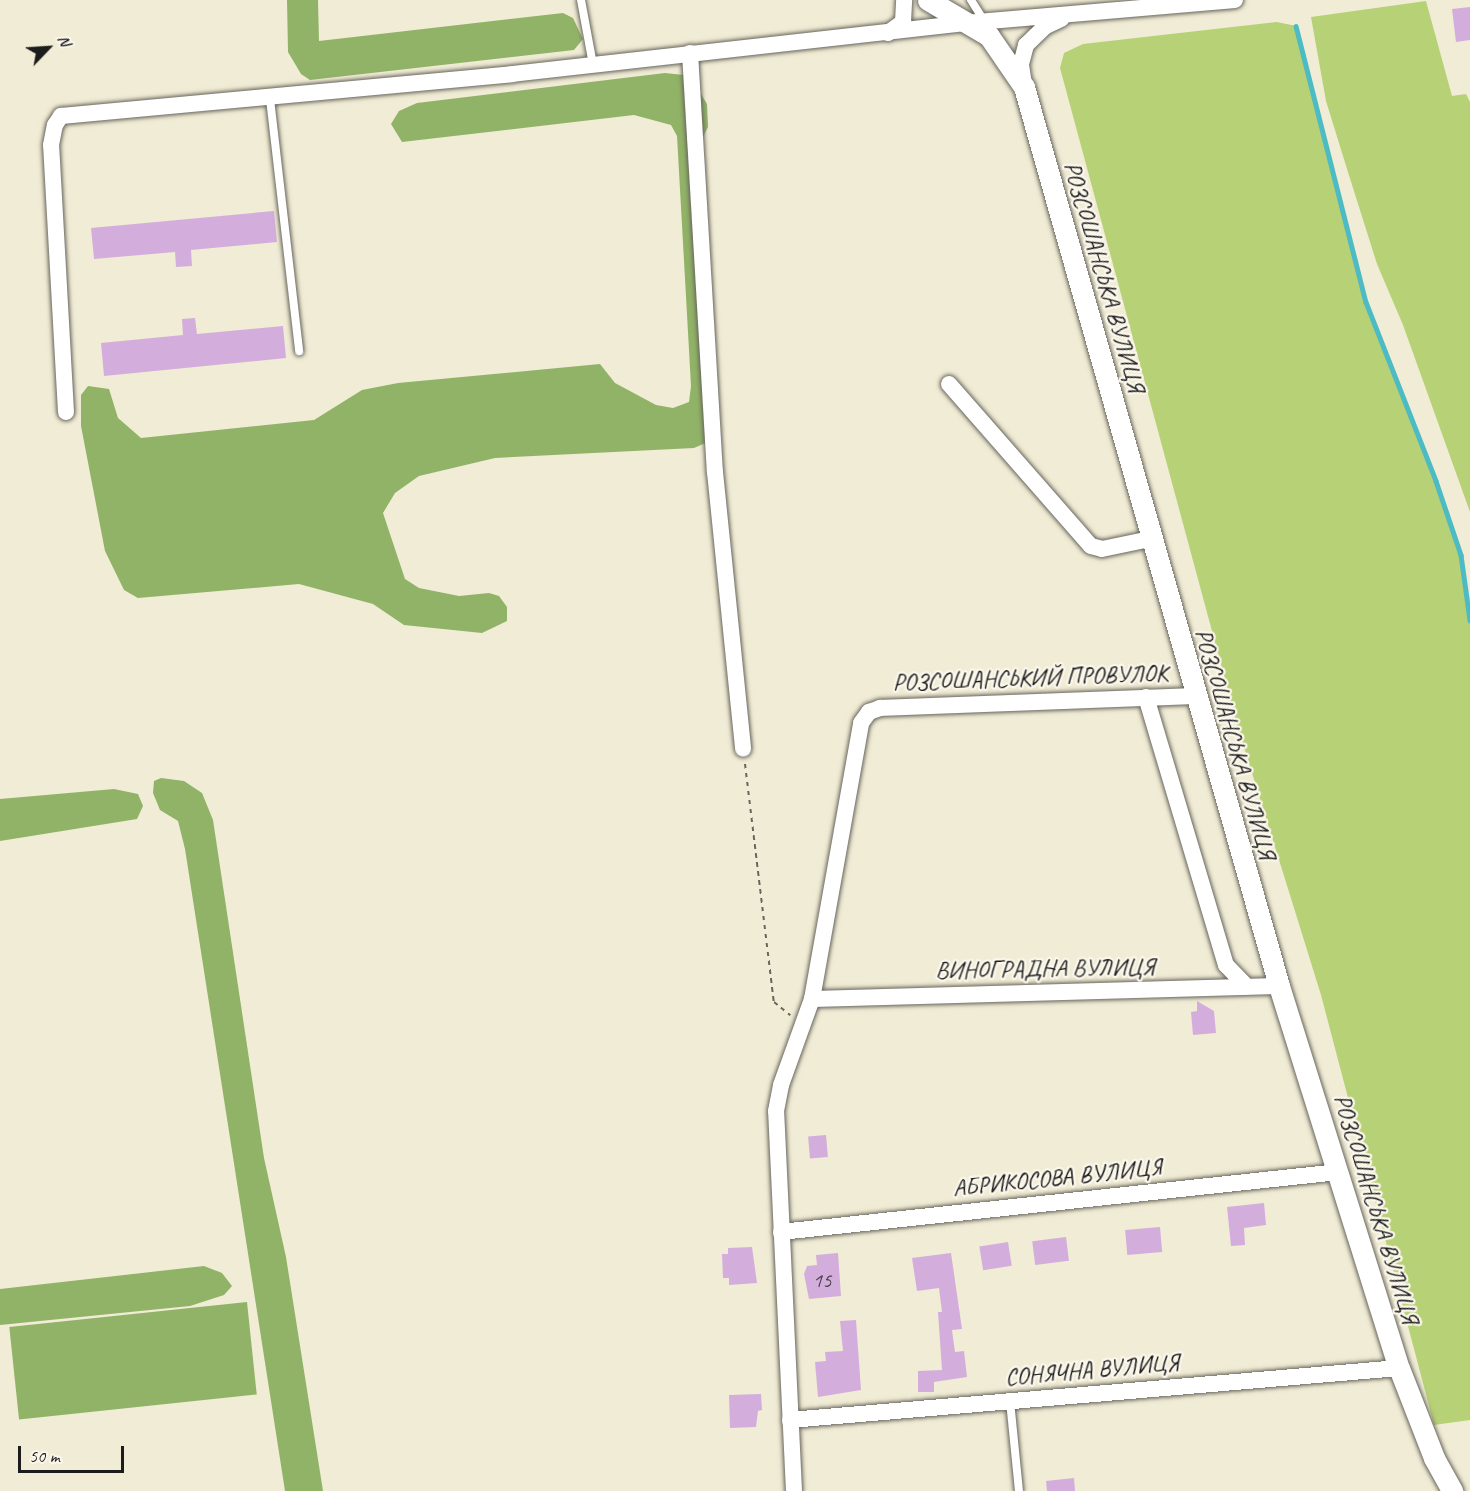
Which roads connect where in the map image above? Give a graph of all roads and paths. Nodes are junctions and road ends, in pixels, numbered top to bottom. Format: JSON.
{"nodes":[{"id":1,"x":581,"y":0,"type":"edge"},
{"id":2,"x":904,"y":0,"type":"edge"},
{"id":3,"x":928,"y":0,"type":"edge"},
{"id":4,"x":971,"y":0,"type":"edge"},
{"id":5,"x":1235,"y":0,"type":"edge"},
{"id":6,"x":1187,"y":2,"type":"edge"},
{"id":7,"x":1073,"y":14,"type":"junction"},
{"id":8,"x":980,"y":27,"type":"junction"},
{"id":9,"x":885,"y":35,"type":"junction"},
{"id":10,"x":690,"y":53,"type":"junction"},
{"id":11,"x":593,"y":65,"type":"junction"},
{"id":12,"x":1024,"y":87,"type":"junction"},
{"id":13,"x":270,"y":99,"type":"junction"},
{"id":14,"x":298,"y":351,"type":"dead end"},
{"id":15,"x":949,"y":384,"type":"dead end"},
{"id":16,"x":66,"y":412,"type":"dead end"},
{"id":17,"x":1150,"y":539,"type":"junction"},
{"id":18,"x":1194,"y":696,"type":"junction"},
{"id":19,"x":1146,"y":697,"type":"junction"},
{"id":20,"x":743,"y":749,"type":"joint"},
{"id":21,"x":1279,"y":986,"type":"junction"},
{"id":22,"x":1247,"y":987,"type":"junction"},
{"id":23,"x":812,"y":999,"type":"junction"},
{"id":24,"x":1339,"y":1172,"type":"junction"},
{"id":25,"x":781,"y":1232,"type":"junction"},
{"id":26,"x":1399,"y":1368,"type":"junction"},
{"id":27,"x":1010,"y":1401,"type":"junction"},
{"id":28,"x":790,"y":1420,"type":"junction"},
{"id":29,"x":794,"y":1491,"type":"edge"},
{"id":30,"x":1019,"y":1491,"type":"edge"},
{"id":31,"x":1452,"y":1491,"type":"edge"}],
"edges":[{"from":1,"to":11,"type":"lane"},
{"from":2,"to":9,"type":"street"},
{"from":3,"to":8,"type":"street","name":"РОЗСОШАНСЬКА ВУЛИЦЯ"},
{"from":4,"to":8,"type":"lane"},
{"from":5,"to":6,"type":"street"},
{"from":6,"to":7,"type":"street"},
{"from":7,"to":8,"type":"street"},
{"from":7,"to":12,"type":"street"},
{"from":8,"to":9,"type":"street"},
{"from":8,"to":12,"type":"street","name":"РОЗСОШАНСЬКА ВУЛИЦЯ"},
{"from":9,"to":10,"type":"street"},
{"from":10,"to":11,"type":"street"},
{"from":10,"to":20,"type":"street"},
{"from":11,"to":13,"type":"street"},
{"from":12,"to":17,"type":"street","name":"РОЗСОШАНСЬКА ВУЛИЦЯ"},
{"from":13,"to":14,"type":"lane"},
{"from":13,"to":16,"type":"street"},
{"from":15,"to":17,"type":"street"},
{"from":17,"to":18,"type":"street","name":"РОЗСОШАНСЬКА ВУЛИЦЯ"},
{"from":18,"to":19,"type":"street","name":"РОЗСОШАНСЬКИЙ ПРОВУЛОК"},
{"from":18,"to":21,"type":"street","name":"РОЗСОШАНСЬКА ВУЛИЦЯ"},
{"from":19,"to":22,"type":"street"},
{"from":19,"to":23,"type":"street","name":"РОЗСОШАНСЬКИЙ ПРОВУЛОК"},
{"from":20,"to":23,"type":"path"},
{"from":21,"to":22,"type":"street","name":"ВИНОГРАДНА ВУЛИЦЯ"},
{"from":21,"to":24,"type":"street","name":"РОЗСОШАНСЬКА ВУЛИЦЯ"},
{"from":22,"to":23,"type":"street","name":"ВИНОГРАДНА ВУЛИЦЯ"},
{"from":23,"to":25,"type":"street"},
{"from":24,"to":25,"type":"street","name":"АБРИКОСОВА ВУЛИЦЯ"},
{"from":24,"to":26,"type":"street","name":"РОЗСОШАНСЬКА ВУЛИЦЯ"},
{"from":25,"to":28,"type":"street"},
{"from":26,"to":27,"type":"street","name":"СОНЯЧНА ВУЛИЦЯ"},
{"from":26,"to":31,"type":"street","name":"РОЗСОШАНСЬКА ВУЛИЦЯ"},
{"from":27,"to":28,"type":"street","name":"СОНЯЧНА ВУЛИЦЯ"},
{"from":27,"to":30,"type":"lane"},
{"from":28,"to":29,"type":"street"}]}
